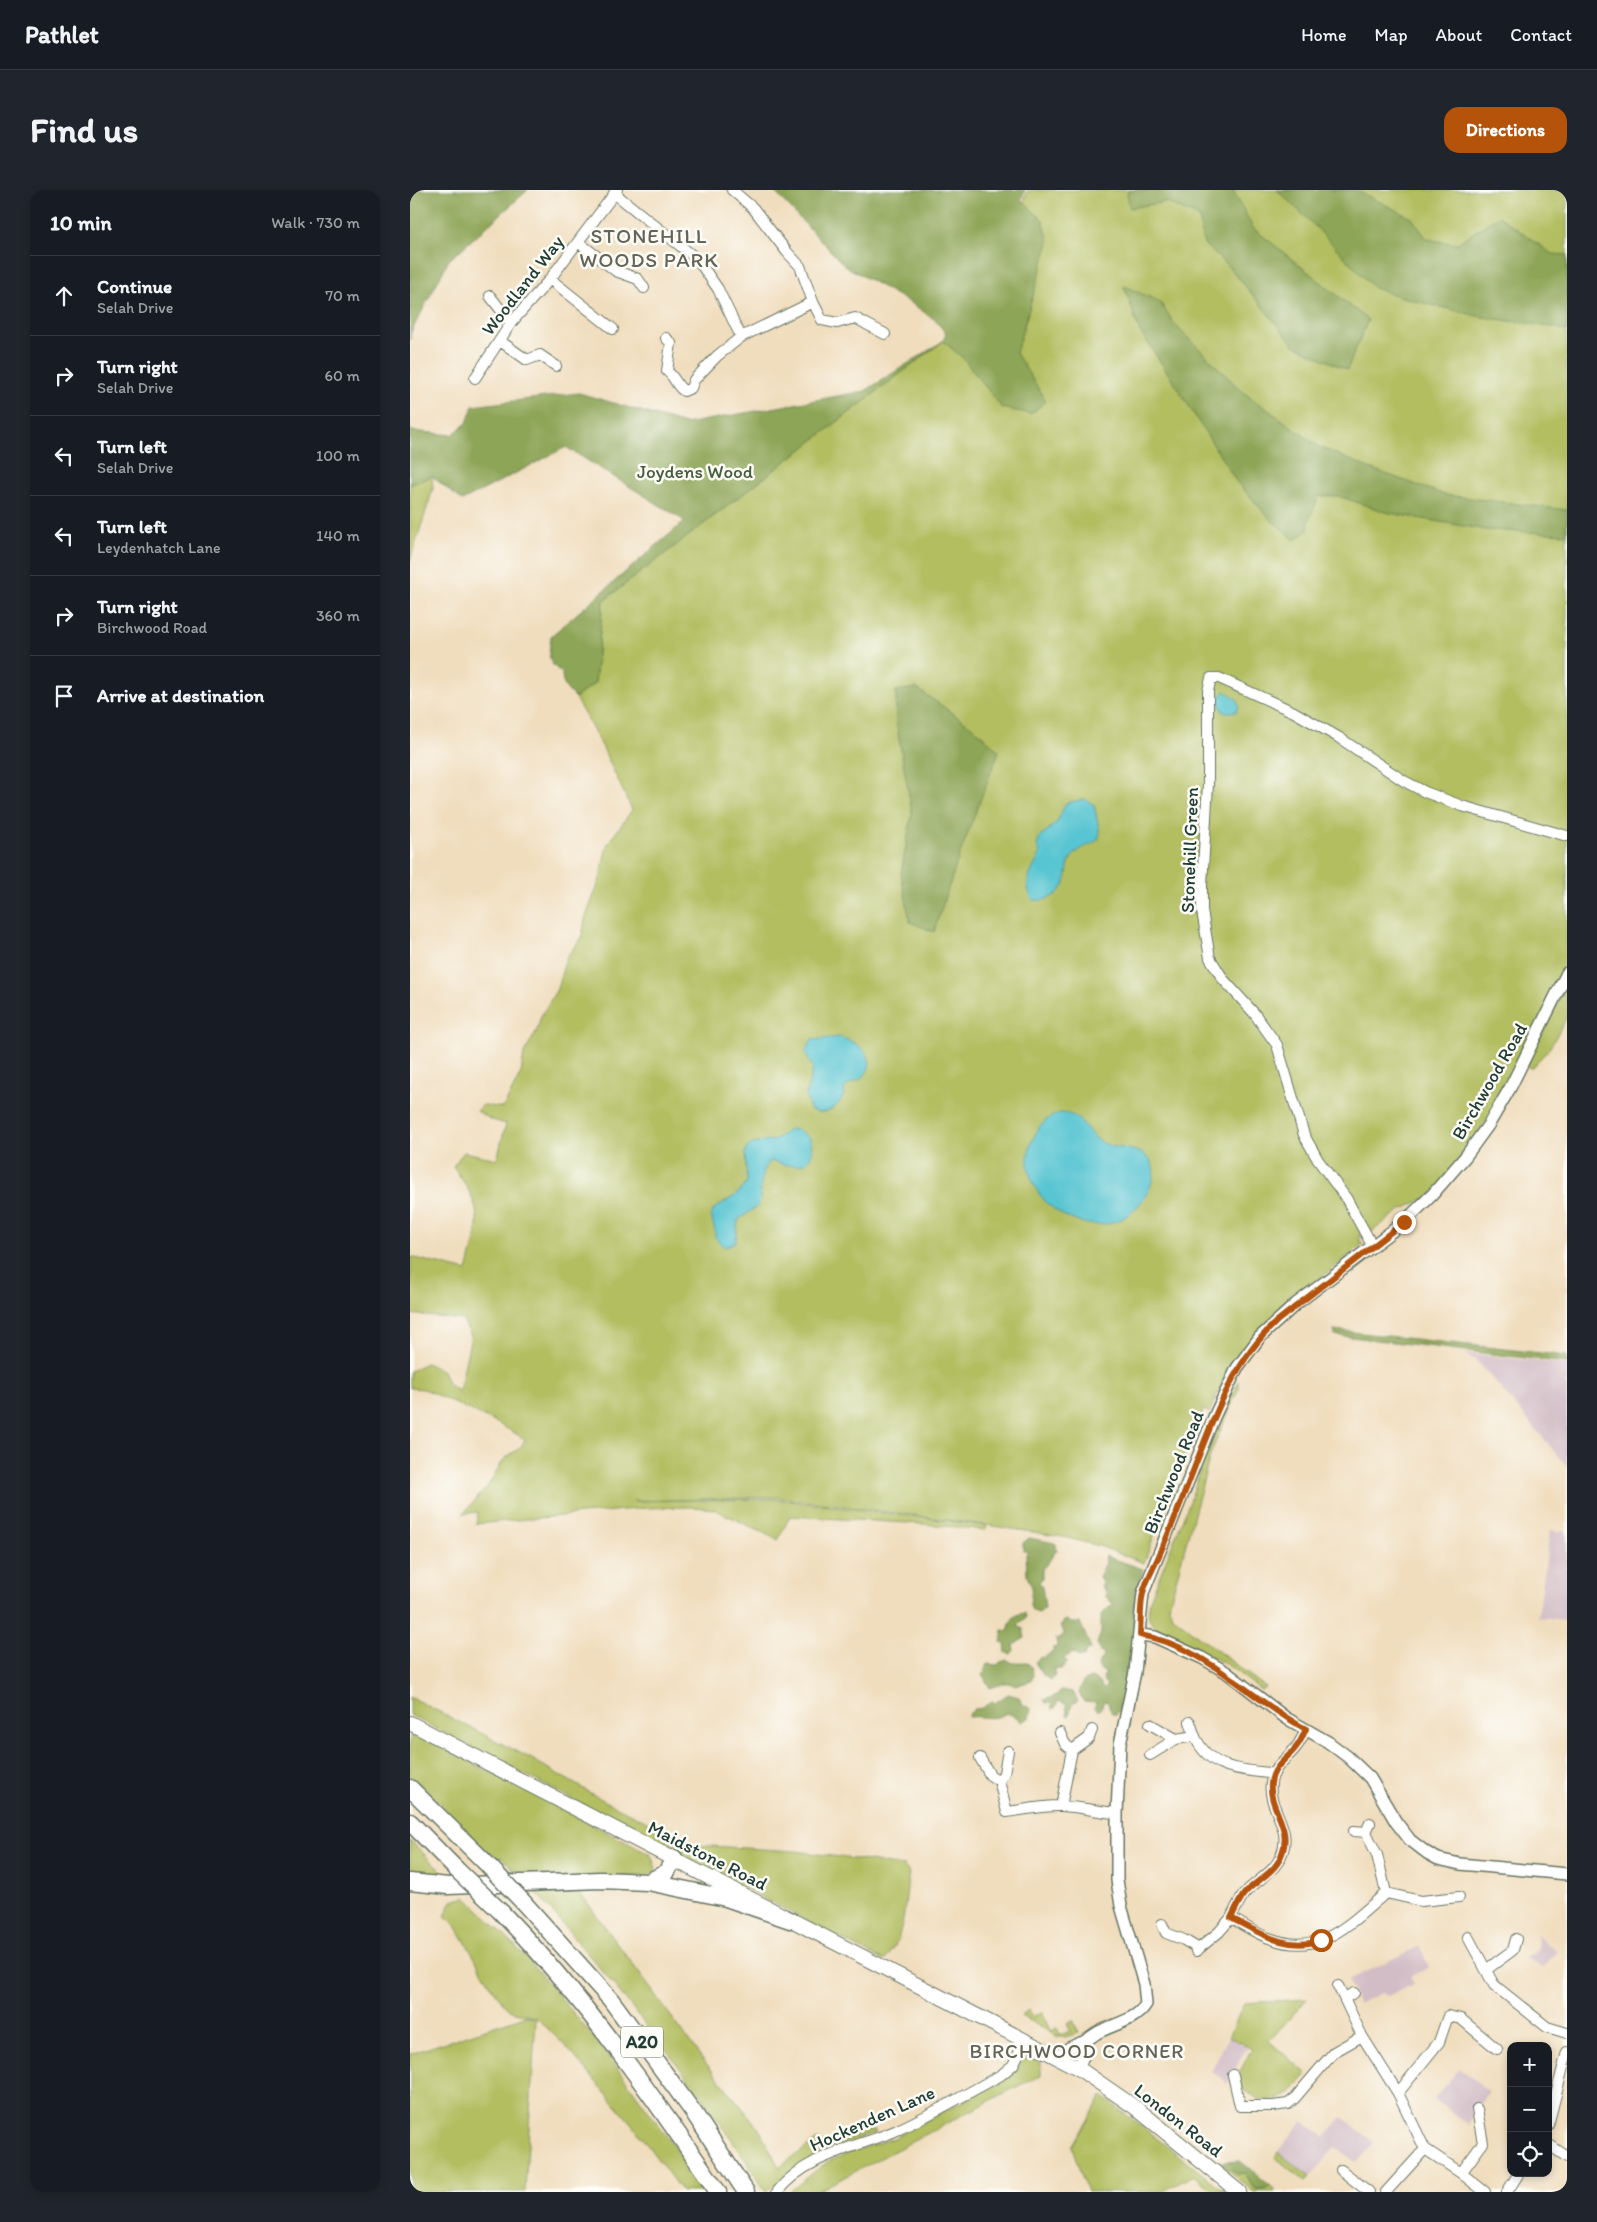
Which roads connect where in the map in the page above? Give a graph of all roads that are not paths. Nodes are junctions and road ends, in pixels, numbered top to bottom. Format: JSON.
{"nodes":[{"id":1,"x":732,"y":190,"type":"edge"},
{"id":2,"x":616,"y":192,"type":"edge"},
{"id":3,"x":578,"y":242,"type":"junction"},
{"id":4,"x":550,"y":279,"type":"junction"},
{"id":5,"x":644,"y":288,"type":"dead end"},
{"id":6,"x":490,"y":296,"type":"dead end"},
{"id":7,"x":813,"y":302,"type":"junction"},
{"id":8,"x":511,"y":323,"type":"junction"},
{"id":9,"x":613,"y":329,"type":"dead end"},
{"id":10,"x":884,"y":334,"type":"dead end"},
{"id":11,"x":740,"y":337,"type":"junction"},
{"id":12,"x":666,"y":338,"type":"dead end"},
{"id":13,"x":500,"y":341,"type":"junction"},
{"id":14,"x":556,"y":366,"type":"dead end"},
{"id":15,"x":474,"y":378,"type":"dead end"},
{"id":16,"x":1567,"y":836,"type":"edge"},
{"id":17,"x":1567,"y":973,"type":"edge"},
{"id":18,"x":1373,"y":1247,"type":"junction"},
{"id":19,"x":1140,"y":1635,"type":"junction"},
{"id":20,"x":1190,"y":1722,"type":"dead end"},
{"id":21,"x":410,"y":1723,"type":"edge"},
{"id":22,"x":1150,"y":1724,"type":"dead end"},
{"id":23,"x":1306,"y":1729,"type":"junction"},
{"id":24,"x":1092,"y":1730,"type":"dead end"},
{"id":25,"x":1060,"y":1732,"type":"dead end"},
{"id":26,"x":1194,"y":1736,"type":"junction"},
{"id":27,"x":1176,"y":1739,"type":"junction"},
{"id":28,"x":1008,"y":1750,"type":"dead end"},
{"id":29,"x":1072,"y":1750,"type":"junction"},
{"id":30,"x":1150,"y":1755,"type":"dead end"},
{"id":31,"x":980,"y":1758,"type":"dead end"},
{"id":32,"x":1274,"y":1774,"type":"junction"},
{"id":33,"x":1000,"y":1782,"type":"junction"},
{"id":34,"x":415,"y":1792,"type":"edge"},
{"id":35,"x":1061,"y":1806,"type":"junction"},
{"id":36,"x":1117,"y":1813,"type":"junction"},
{"id":37,"x":410,"y":1822,"type":"edge"},
{"id":38,"x":1354,"y":1831,"type":"dead end"},
{"id":39,"x":674,"y":1858,"type":"junction"},
{"id":40,"x":1567,"y":1874,"type":"edge"},
{"id":41,"x":410,"y":1882,"type":"edge"},
{"id":42,"x":648,"y":1882,"type":"junction"},
{"id":43,"x":1386,"y":1893,"type":"junction"},
{"id":44,"x":1459,"y":1897,"type":"dead end"},
{"id":45,"x":1231,"y":1918,"type":"junction"},
{"id":46,"x":790,"y":1920,"type":"junction"},
{"id":47,"x":1162,"y":1924,"type":"dead end"},
{"id":48,"x":1468,"y":1936,"type":"dead end"},
{"id":49,"x":1516,"y":1939,"type":"dead end"},
{"id":50,"x":1486,"y":1970,"type":"junction"},
{"id":51,"x":1338,"y":1986,"type":"dead end"},
{"id":52,"x":1354,"y":1993,"type":"dead end"},
{"id":53,"x":1344,"y":1998,"type":"junction"},
{"id":54,"x":989,"y":2022,"type":"joint"},
{"id":55,"x":1567,"y":2033,"type":"edge"},
{"id":56,"x":1362,"y":2036,"type":"junction"},
{"id":57,"x":1025,"y":2041,"type":"junction"},
{"id":58,"x":1085,"y":2041,"type":"junction"},
{"id":59,"x":1498,"y":2049,"type":"dead end"},
{"id":60,"x":1567,"y":2052,"type":"edge"},
{"id":61,"x":1058,"y":2058,"type":"junction"},
{"id":62,"x":1078,"y":2068,"type":"junction"},
{"id":63,"x":1233,"y":2075,"type":"dead end"},
{"id":64,"x":1563,"y":2090,"type":"edge"},
{"id":65,"x":1398,"y":2093,"type":"junction"},
{"id":66,"x":1478,"y":2109,"type":"dead end"},
{"id":67,"x":1552,"y":2116,"type":"edge"},
{"id":68,"x":1552,"y":2147,"type":"edge"},
{"id":69,"x":1425,"y":2150,"type":"junction"},
{"id":70,"x":1567,"y":2157,"type":"edge"},
{"id":71,"x":1341,"y":2170,"type":"dead end"},
{"id":72,"x":1461,"y":2173,"type":"junction"},
{"id":73,"x":1516,"y":2177,"type":"edge"},
{"id":74,"x":718,"y":2192,"type":"edge"},
{"id":75,"x":746,"y":2192,"type":"edge"},
{"id":76,"x":777,"y":2192,"type":"edge"},
{"id":77,"x":1239,"y":2192,"type":"edge"},
{"id":78,"x":1369,"y":2192,"type":"edge"},
{"id":79,"x":1386,"y":2192,"type":"edge"},
{"id":80,"x":1485,"y":2192,"type":"edge"},
{"id":81,"x":1507,"y":2192,"type":"edge"}],
"edges":[{"from":1,"to":7,"type":"street"},
{"from":2,"to":3,"type":"street","name":"Woodland Way"},
{"from":2,"to":11,"type":"street"},
{"from":3,"to":4,"type":"street","name":"Woodland Way"},
{"from":3,"to":5,"type":"street"},
{"from":4,"to":8,"type":"street","name":"Woodland Way"},
{"from":4,"to":9,"type":"street"},
{"from":6,"to":8,"type":"street"},
{"from":7,"to":10,"type":"street"},
{"from":7,"to":11,"type":"street"},
{"from":8,"to":13,"type":"street","name":"Woodland Way"},
{"from":11,"to":12,"type":"street"},
{"from":13,"to":14,"type":"street"},
{"from":13,"to":15,"type":"street","name":"Woodland Way"},
{"from":16,"to":18,"type":"street","name":"Stonehill Green"},
{"from":17,"to":18,"type":"street","name":"Birchwood Road"},
{"from":18,"to":19,"type":"street","name":"Birchwood Road"},
{"from":19,"to":23,"type":"street"},
{"from":19,"to":36,"type":"street","name":"Birchwood Road"},
{"from":20,"to":26,"type":"street"},
{"from":21,"to":39,"type":"main road","name":"Maidstone Road"},
{"from":22,"to":27,"type":"street"},
{"from":23,"to":32,"type":"street"},
{"from":23,"to":40,"type":"street"},
{"from":24,"to":29,"type":"street"},
{"from":25,"to":29,"type":"street"},
{"from":26,"to":27,"type":"street"},
{"from":26,"to":32,"type":"street"},
{"from":27,"to":30,"type":"street"},
{"from":28,"to":33,"type":"street"},
{"from":29,"to":35,"type":"street"},
{"from":31,"to":33,"type":"street"},
{"from":32,"to":45,"type":"street"},
{"from":33,"to":35,"type":"street"},
{"from":34,"to":75,"type":"highway","number":"A20","bridge":true},
{"from":35,"to":36,"type":"street"},
{"from":36,"to":58,"type":"street","name":"Birchwood Road"},
{"from":37,"to":74,"type":"highway","number":"A20","bridge":true},
{"from":38,"to":43,"type":"street"},
{"from":39,"to":42,"type":"highway"},
{"from":39,"to":46,"type":"main road","name":"Maidstone Road"},
{"from":41,"to":42,"type":"highway"},
{"from":42,"to":46,"type":"highway"},
{"from":43,"to":44,"type":"street"},
{"from":43,"to":45,"type":"street"},
{"from":45,"to":47,"type":"street"},
{"from":46,"to":54,"type":"main road","name":"Maidstone Road"},
{"from":48,"to":50,"type":"street"},
{"from":49,"to":50,"type":"street"},
{"from":50,"to":55,"type":"street"},
{"from":51,"to":53,"type":"street"},
{"from":52,"to":53,"type":"street"},
{"from":53,"to":56,"type":"street"},
{"from":54,"to":57,"type":"main road","name":"London Road"},
{"from":56,"to":63,"type":"street"},
{"from":56,"to":65,"type":"street"},
{"from":57,"to":61,"type":"main road","name":"London Road"},
{"from":57,"to":76,"type":"street","name":"Hockenden Lane"},
{"from":58,"to":61,"type":"street","name":"Birchwood Road"},
{"from":58,"to":62,"type":"street"},
{"from":59,"to":65,"type":"street"},
{"from":60,"to":64,"type":"street"},
{"from":61,"to":62,"type":"main road","name":"London Road"},
{"from":62,"to":77,"type":"main road","name":"London Road"},
{"from":64,"to":67,"type":"street"},
{"from":65,"to":69,"type":"street"},
{"from":66,"to":72,"type":"street"},
{"from":68,"to":70,"type":"street"},
{"from":69,"to":72,"type":"street"},
{"from":69,"to":79,"type":"street"},
{"from":71,"to":78,"type":"street"},
{"from":72,"to":80,"type":"street"},
{"from":73,"to":81,"type":"street"}]}
